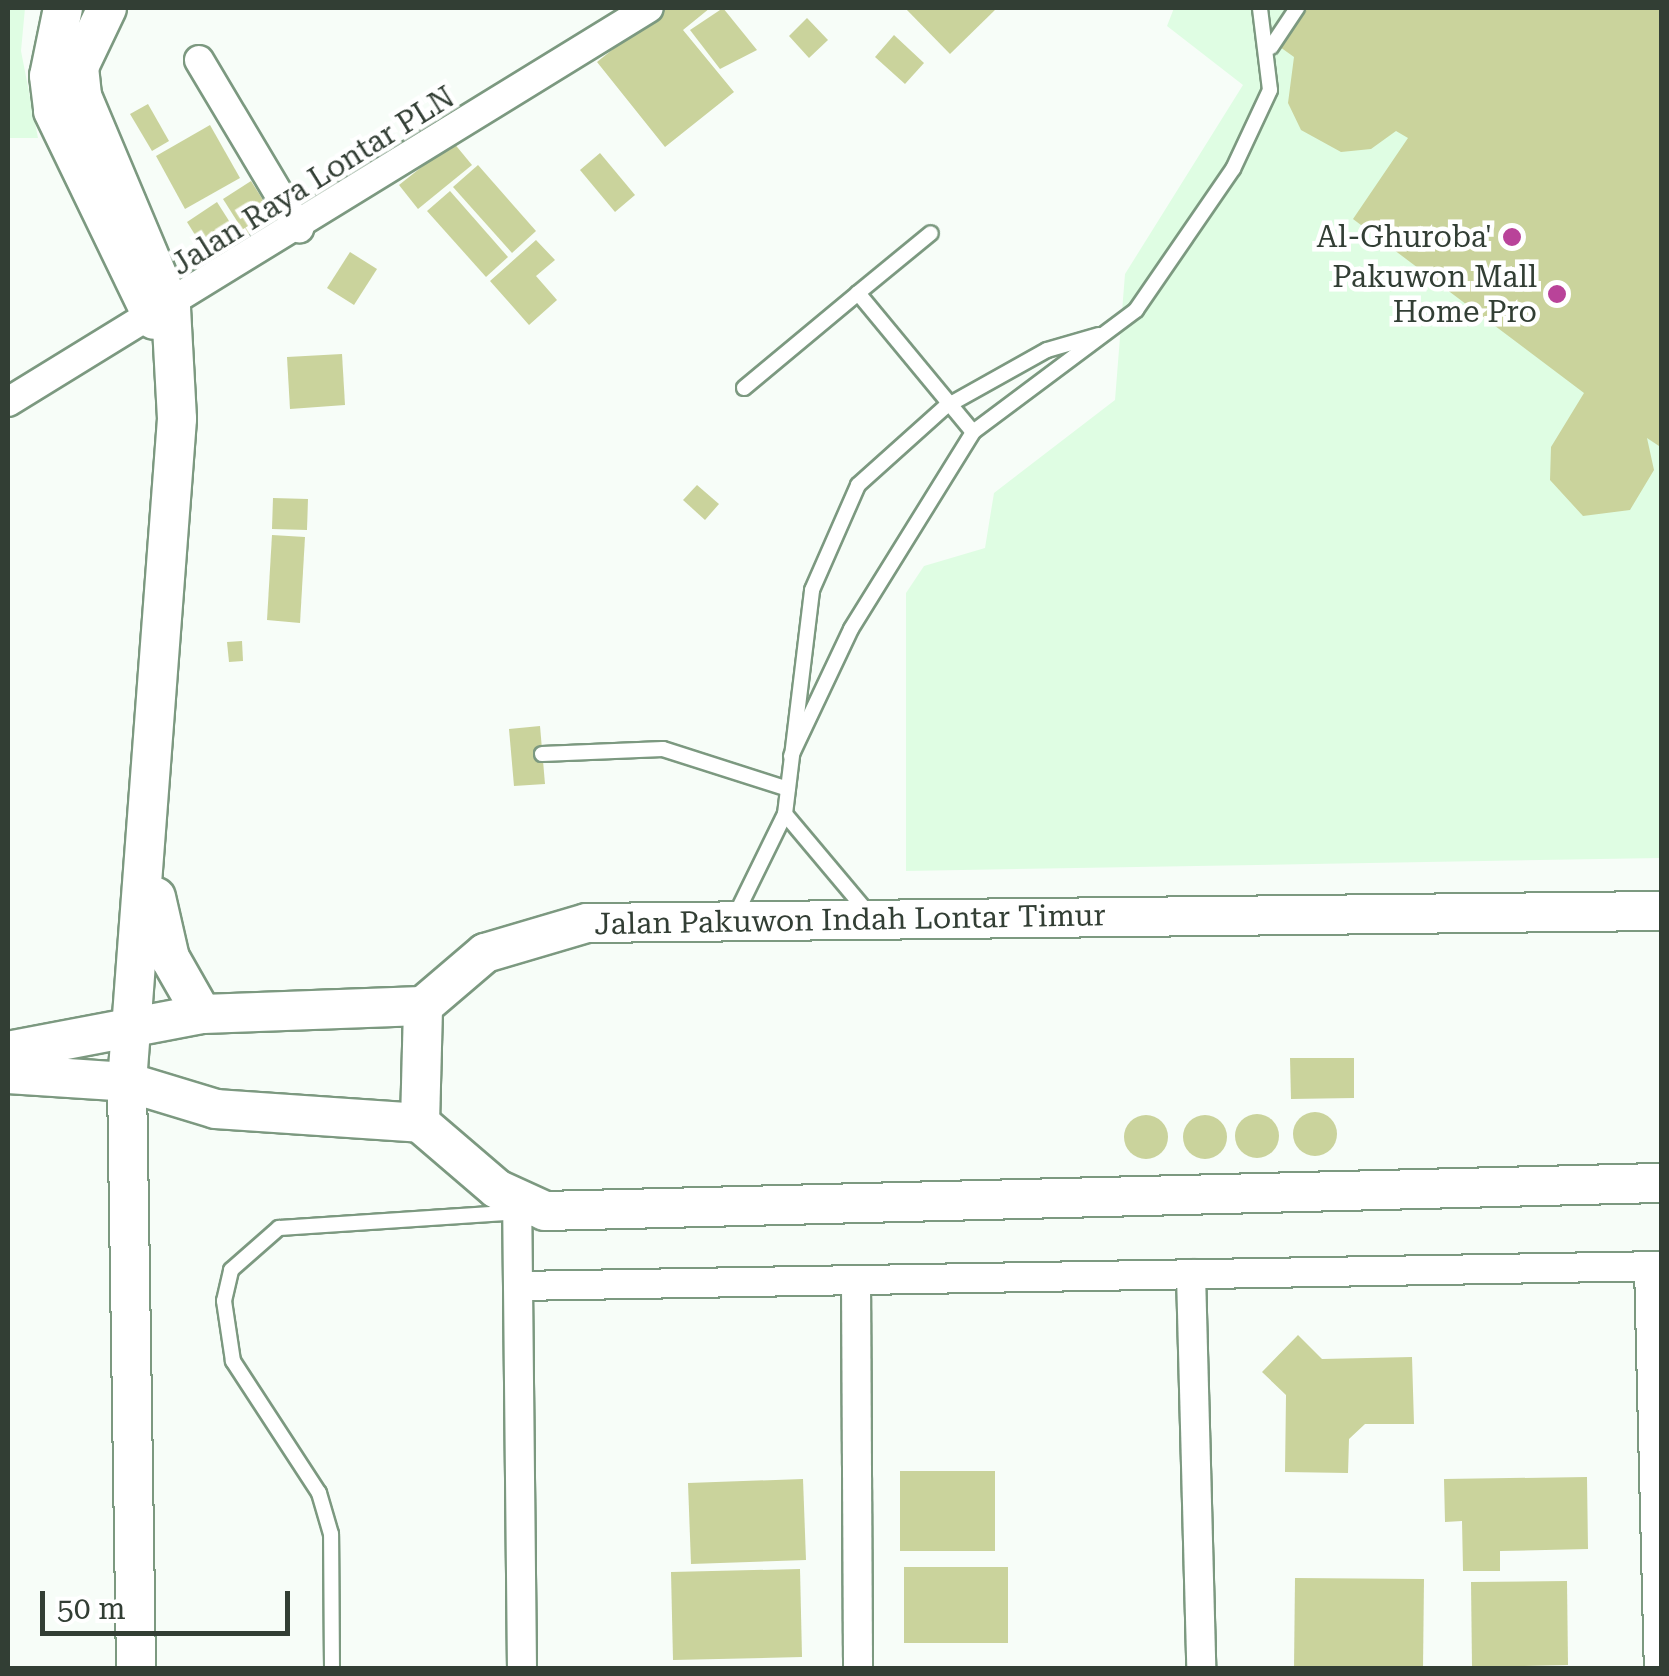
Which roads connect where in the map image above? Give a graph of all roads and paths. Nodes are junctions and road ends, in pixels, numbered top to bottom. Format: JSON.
{"nodes":[{"id":1,"x":63,"y":8,"type":"edge"},
{"id":2,"x":107,"y":8,"type":"edge"},
{"id":3,"x":649,"y":8,"type":"edge"},
{"id":4,"x":1260,"y":8,"type":"edge"},
{"id":5,"x":1297,"y":8,"type":"edge"},
{"id":6,"x":1271,"y":47,"type":"junction"},
{"id":7,"x":199,"y":60,"type":"dead end"},
{"id":8,"x":299,"y":228,"type":"junction"},
{"id":9,"x":931,"y":232,"type":"dead end"},
{"id":10,"x":858,"y":294,"type":"junction"},
{"id":11,"x":165,"y":322,"type":"junction"},
{"id":12,"x":1105,"y":333,"type":"junction"},
{"id":13,"x":744,"y":388,"type":"dead end"},
{"id":14,"x":8,"y":402,"type":"edge"},
{"id":15,"x":945,"y":407,"type":"junction"},
{"id":16,"x":973,"y":432,"type":"junction"},
{"id":17,"x":542,"y":754,"type":"dead end"},
{"id":18,"x":790,"y":756,"type":"junction"},
{"id":19,"x":788,"y":789,"type":"junction"},
{"id":20,"x":785,"y":814,"type":"junction"},
{"id":21,"x":148,"y":865,"type":"junction"},
{"id":22,"x":1662,"y":911,"type":"edge"},
{"id":23,"x":736,"y":916,"type":"junction"},
{"id":24,"x":871,"y":918,"type":"junction"},
{"id":25,"x":423,"y":1006,"type":"junction"},
{"id":26,"x":202,"y":1014,"type":"junction"},
{"id":27,"x":133,"y":1029,"type":"junction"},
{"id":28,"x":8,"y":1050,"type":"edge"},
{"id":29,"x":8,"y":1074,"type":"edge"},
{"id":30,"x":127,"y":1082,"type":"junction"},
{"id":31,"x":420,"y":1124,"type":"junction"},
{"id":32,"x":1662,"y":1183,"type":"edge"},
{"id":33,"x":531,"y":1212,"type":"junction"},
{"id":34,"x":1655,"y":1266,"type":"edge"},
{"id":35,"x":1191,"y":1274,"type":"junction"},
{"id":36,"x":856,"y":1280,"type":"junction"},
{"id":37,"x":518,"y":1286,"type":"junction"},
{"id":38,"x":136,"y":1668,"type":"edge"},
{"id":39,"x":332,"y":1668,"type":"edge"},
{"id":40,"x":522,"y":1668,"type":"edge"},
{"id":41,"x":858,"y":1668,"type":"edge"},
{"id":42,"x":1201,"y":1668,"type":"edge"},
{"id":43,"x":1659,"y":1668,"type":"edge"}],
"edges":[{"from":1,"to":11,"type":"street"},
{"from":2,"to":11,"type":"street"},
{"from":3,"to":8,"type":"street","name":"Jalan Raya Lontar PLN"},
{"from":4,"to":6,"type":"lane"},
{"from":5,"to":6,"type":"lane"},
{"from":6,"to":12,"type":"lane"},
{"from":7,"to":8,"type":"street"},
{"from":8,"to":11,"type":"street","name":"Jalan Raya Lontar PLN"},
{"from":9,"to":10,"type":"lane"},
{"from":10,"to":13,"type":"lane"},
{"from":10,"to":15,"type":"lane"},
{"from":11,"to":14,"type":"street","name":"Jalan Raya Lontar PLN"},
{"from":11,"to":21,"type":"street"},
{"from":12,"to":15,"type":"lane"},
{"from":12,"to":16,"type":"lane"},
{"from":15,"to":16,"type":"lane"},
{"from":15,"to":18,"type":"lane"},
{"from":16,"to":18,"type":"lane"},
{"from":17,"to":19,"type":"lane"},
{"from":18,"to":19,"type":"lane"},
{"from":19,"to":20,"type":"lane"},
{"from":20,"to":23,"type":"lane"},
{"from":20,"to":24,"type":"lane"},
{"from":21,"to":26,"type":"street"},
{"from":21,"to":27,"type":"street"},
{"from":22,"to":24,"type":"street","name":"Jalan Pakuwon Indah Lontar Timur"},
{"from":23,"to":24,"type":"street","name":"Jalan Pakuwon Indah Lontar Timur"},
{"from":23,"to":25,"type":"street","name":"Jalan Pakuwon Indah Lontar Timur"},
{"from":25,"to":26,"type":"street"},
{"from":25,"to":31,"type":"street"},
{"from":26,"to":27,"type":"street"},
{"from":27,"to":28,"type":"street"},
{"from":27,"to":30,"type":"street"},
{"from":29,"to":30,"type":"street"},
{"from":30,"to":31,"type":"street"},
{"from":30,"to":38,"type":"street"},
{"from":31,"to":33,"type":"street"},
{"from":32,"to":33,"type":"street"},
{"from":33,"to":37,"type":"street"},
{"from":33,"to":39,"type":"lane"},
{"from":34,"to":35,"type":"street"},
{"from":34,"to":43,"type":"street"},
{"from":35,"to":36,"type":"street"},
{"from":35,"to":42,"type":"street"},
{"from":36,"to":37,"type":"street"},
{"from":36,"to":41,"type":"street"},
{"from":37,"to":40,"type":"street"}]}
